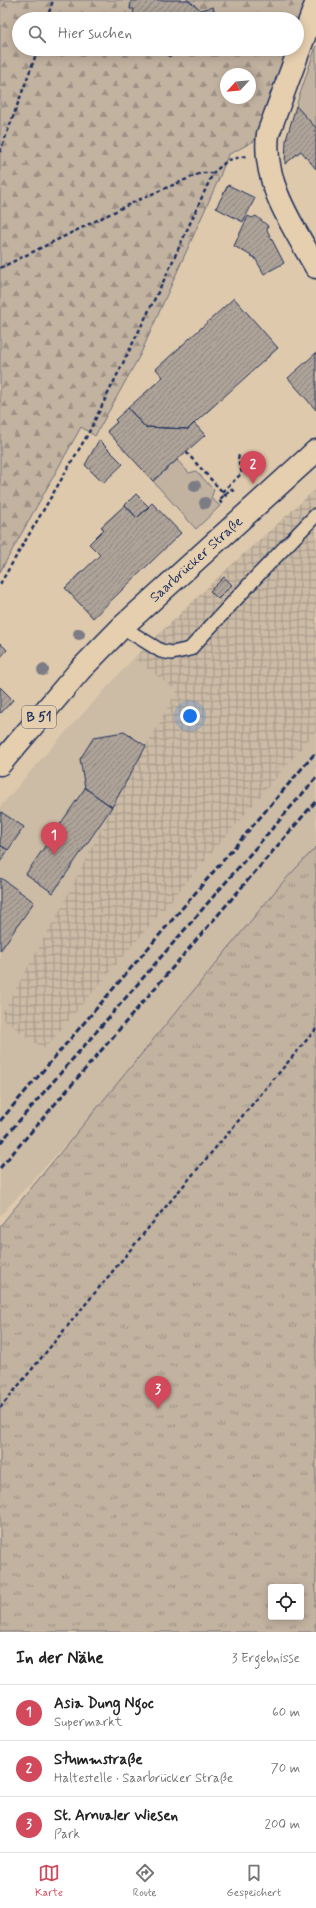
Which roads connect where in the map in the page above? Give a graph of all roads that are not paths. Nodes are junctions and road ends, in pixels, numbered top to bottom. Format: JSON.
{"nodes":[{"id":1,"x":316,"y":4,"type":"edge"},
{"id":2,"x":304,"y":36,"type":"edge"},
{"id":3,"x":297,"y":56,"type":"edge"},
{"id":4,"x":316,"y":267,"type":"edge"},
{"id":5,"x":316,"y":451,"type":"edge"},
{"id":6,"x":316,"y":515,"type":"edge"},
{"id":7,"x":122,"y":627,"type":"junction"},
{"id":8,"x":0,"y":764,"type":"edge"}],
"edges":[{"from":1,"to":2,"type":"main road"},
{"from":3,"to":4,"type":"main road"},
{"from":5,"to":7,"type":"main road","name":"Saarbrücker Straße","number":"B 51"},
{"from":6,"to":7,"type":"lane"},
{"from":7,"to":8,"type":"main road","name":"Saarbrücker Straße","number":"B 51"}]}
